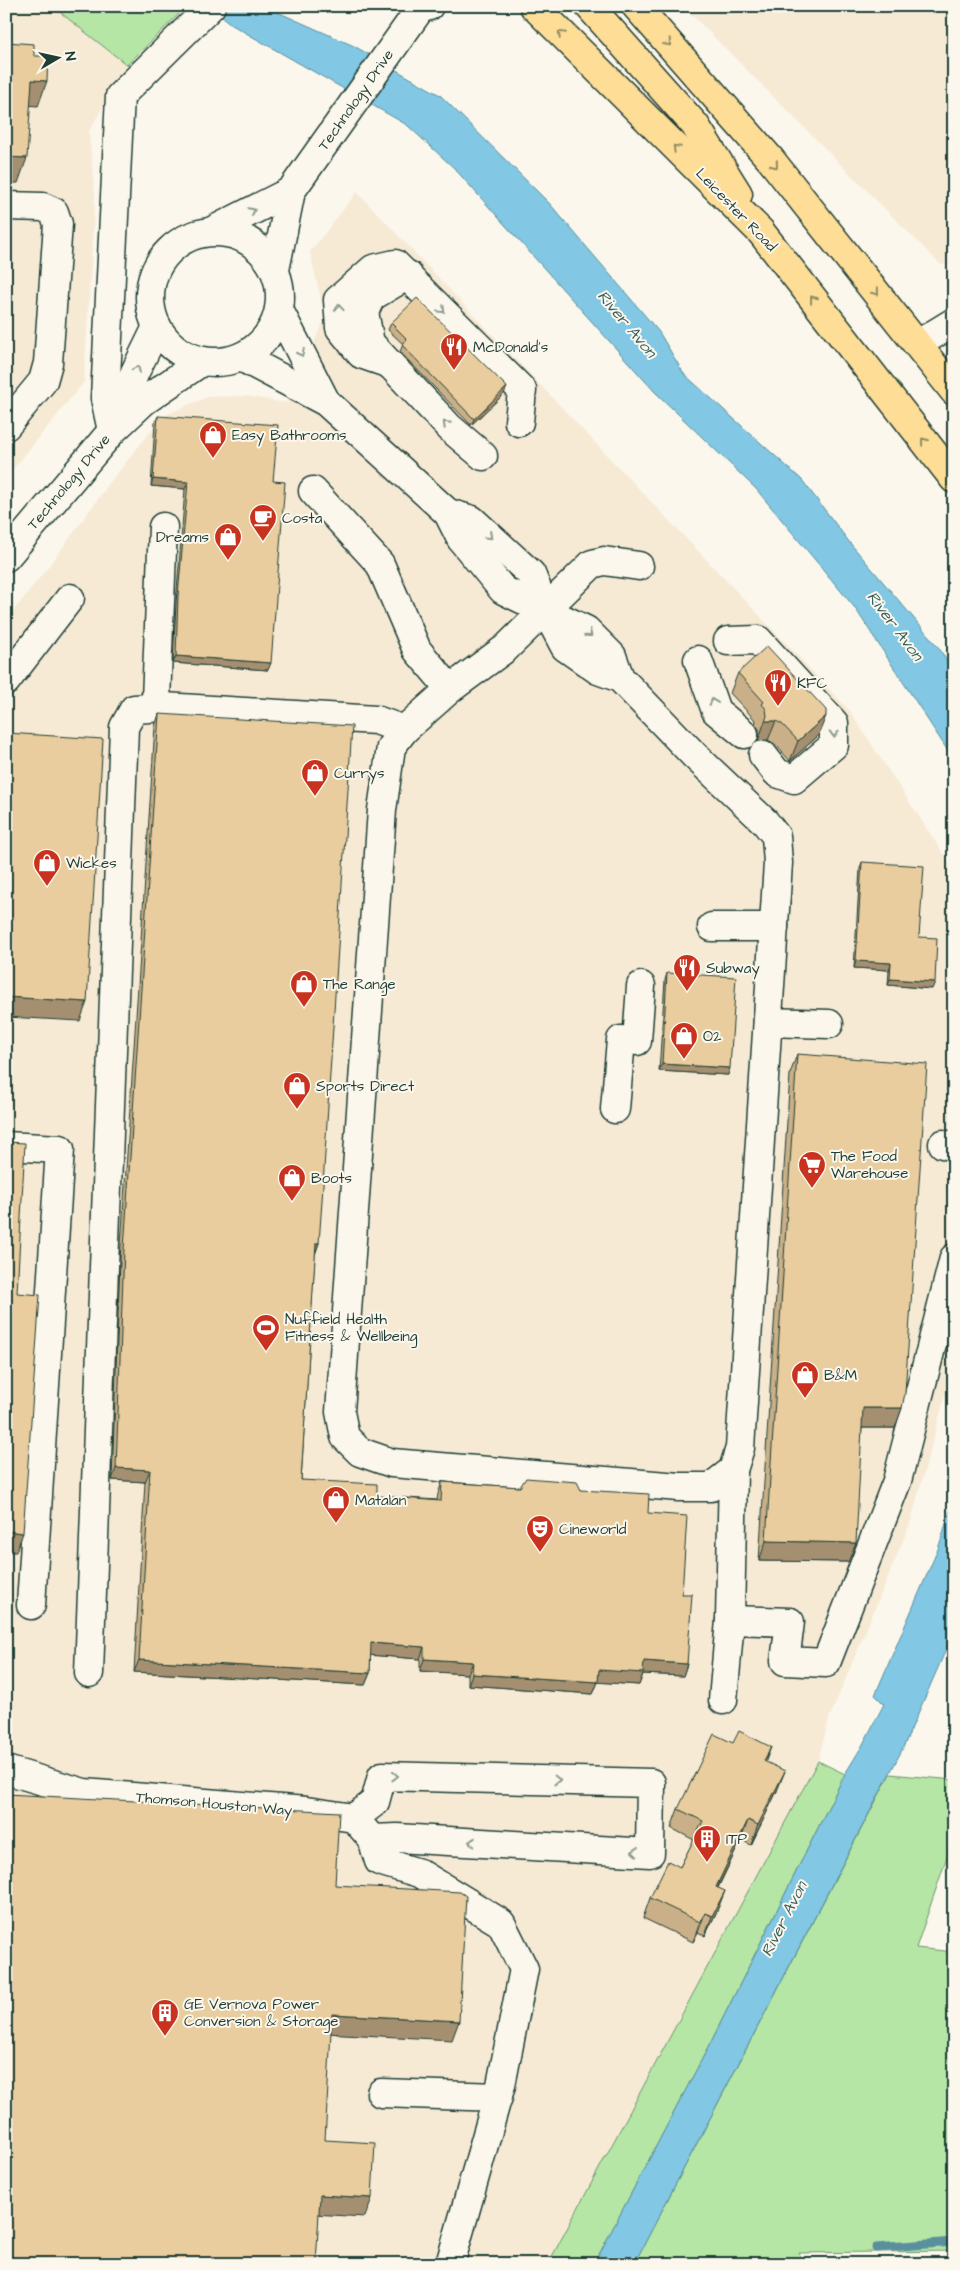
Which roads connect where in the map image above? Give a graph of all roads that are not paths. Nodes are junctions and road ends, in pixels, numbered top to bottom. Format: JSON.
{"nodes":[{"id":1,"x":211,"y":6,"type":"edge"},
{"id":2,"x":534,"y":6,"type":"edge"},
{"id":3,"x":589,"y":6,"type":"edge"},
{"id":4,"x":636,"y":6,"type":"edge"},
{"id":5,"x":423,"y":7,"type":"edge"},
{"id":6,"x":292,"y":191,"type":"junction"},
{"id":7,"x":6,"y":206,"type":"edge"},
{"id":8,"x":212,"y":231,"type":"junction"},
{"id":9,"x":761,"y":232,"type":"junction"},
{"id":10,"x":275,"y":270,"type":"junction"},
{"id":11,"x":280,"y":310,"type":"junction"},
{"id":12,"x":954,"y":322,"type":"edge"},
{"id":13,"x":157,"y":327,"type":"junction"},
{"id":14,"x":918,"y":344,"type":"junction"},
{"id":15,"x":242,"y":357,"type":"junction"},
{"id":16,"x":201,"y":362,"type":"junction"},
{"id":17,"x":954,"y":391,"type":"edge"},
{"id":18,"x":326,"y":402,"type":"junction"},
{"id":19,"x":519,"y":422,"type":"dead end"},
{"id":20,"x":6,"y":426,"type":"edge"},
{"id":21,"x":112,"y":431,"type":"junction"},
{"id":22,"x":483,"y":456,"type":"dead end"},
{"id":23,"x":954,"y":479,"type":"edge"},
{"id":24,"x":313,"y":491,"type":"dead end"},
{"id":25,"x":163,"y":527,"type":"dead end"},
{"id":26,"x":6,"y":557,"type":"edge"},
{"id":27,"x":639,"y":566,"type":"dead end"},
{"id":28,"x":70,"y":598,"type":"dead end"},
{"id":29,"x":546,"y":610,"type":"junction"},
{"id":30,"x":728,"y":641,"type":"dead end"},
{"id":31,"x":698,"y":660,"type":"dead end"},
{"id":32,"x":6,"y":681,"type":"edge"},
{"id":33,"x":450,"y":689,"type":"junction"},
{"id":34,"x":164,"y":707,"type":"junction"},
{"id":35,"x":404,"y":730,"type":"junction"},
{"id":36,"x":744,"y":734,"type":"dead end"},
{"id":37,"x":763,"y":754,"type":"dead end"},
{"id":38,"x":712,"y":927,"type":"dead end"},
{"id":39,"x":774,"y":927,"type":"junction"},
{"id":40,"x":641,"y":986,"type":"dead end"},
{"id":41,"x":768,"y":1022,"type":"junction"},
{"id":42,"x":829,"y":1024,"type":"dead end"},
{"id":43,"x":615,"y":1109,"type":"dead end"},
{"id":44,"x":6,"y":1146,"type":"edge"},
{"id":45,"x":954,"y":1258,"type":"edge"},
{"id":46,"x":733,"y":1470,"type":"junction"},
{"id":47,"x":31,"y":1605,"type":"dead end"},
{"id":48,"x":730,"y":1620,"type":"junction"},
{"id":49,"x":89,"y":1673,"type":"dead end"},
{"id":50,"x":723,"y":1700,"type":"dead end"},
{"id":51,"x":6,"y":1770,"type":"edge"},
{"id":52,"x":354,"y":1818,"type":"junction"},
{"id":53,"x":372,"y":1839,"type":"junction"},
{"id":54,"x":381,"y":2093,"type":"dead end"},
{"id":55,"x":498,"y":2097,"type":"junction"},
{"id":56,"x":450,"y":2264,"type":"edge"}],
"edges":[{"from":1,"to":21,"type":"street"},
{"from":9,"to":2,"type":"highway","name":"Leicester Road","one_way":true},
{"from":3,"to":9,"type":"highway"},
{"from":4,"to":14,"type":"highway","one_way":true},
{"from":5,"to":6,"type":"street","name":"Technology Drive"},
{"from":8,"to":6,"type":"street","name":"Technology Drive","one_way":true},
{"from":6,"to":10,"type":"street","name":"Technology Drive"},
{"from":7,"to":20,"type":"street"},
{"from":8,"to":10,"type":"street"},
{"from":8,"to":13,"type":"street"},
{"from":23,"to":9,"type":"highway","name":"Leicester Road","one_way":true},
{"from":10,"to":11,"type":"street"},
{"from":11,"to":15,"type":"street"},
{"from":11,"to":18,"type":"street","one_way":true},
{"from":12,"to":14,"type":"street"},
{"from":13,"to":16,"type":"street"},
{"from":21,"to":13,"type":"street","name":"Technology Drive","one_way":true},
{"from":14,"to":17,"type":"highway"},
{"from":15,"to":16,"type":"street"},
{"from":15,"to":18,"type":"street"},
{"from":16,"to":21,"type":"street","name":"Technology Drive"},
{"from":18,"to":29,"type":"street"},
{"from":22,"to":19,"type":"street","one_way":true},
{"from":21,"to":26,"type":"street","name":"Technology Drive"},
{"from":24,"to":33,"type":"street"},
{"from":25,"to":34,"type":"street"},
{"from":27,"to":29,"type":"street"},
{"from":28,"to":32,"type":"street"},
{"from":29,"to":33,"type":"street"},
{"from":29,"to":39,"type":"street"},
{"from":30,"to":37,"type":"street","one_way":true},
{"from":36,"to":31,"type":"street","one_way":true},
{"from":33,"to":35,"type":"street"},
{"from":34,"to":35,"type":"street"},
{"from":34,"to":49,"type":"street"},
{"from":35,"to":46,"type":"street"},
{"from":38,"to":39,"type":"street"},
{"from":39,"to":41,"type":"street"},
{"from":40,"to":43,"type":"street"},
{"from":41,"to":42,"type":"street"},
{"from":41,"to":46,"type":"street"},
{"from":44,"to":47,"type":"street"},
{"from":45,"to":48,"type":"street"},
{"from":46,"to":48,"type":"street"},
{"from":48,"to":50,"type":"street"},
{"from":51,"to":52,"type":"street","name":"Thomson Houston Way"},
{"from":52,"to":53,"type":"street"},
{"from":52,"to":53,"type":"street","one_way":true},
{"from":53,"to":55,"type":"street"},
{"from":54,"to":55,"type":"street"},
{"from":55,"to":56,"type":"street"}]}
